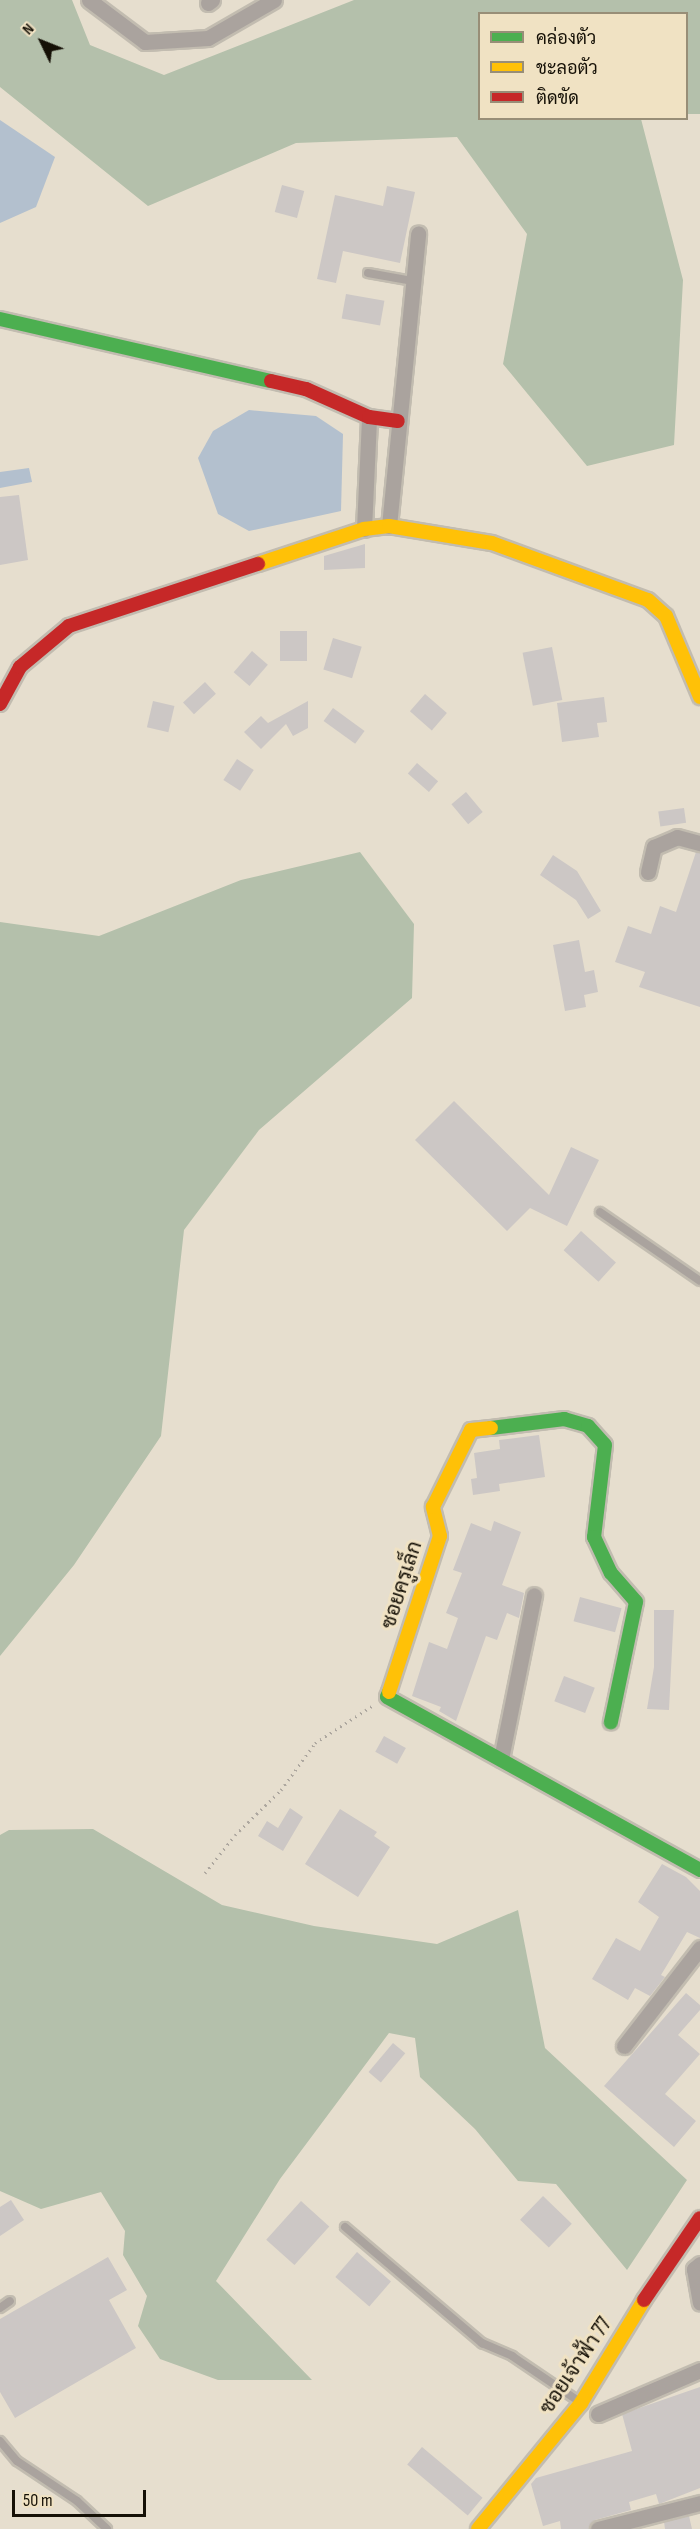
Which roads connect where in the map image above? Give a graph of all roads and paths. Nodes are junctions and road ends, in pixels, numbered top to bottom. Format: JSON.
{"nodes":[{"id":1,"x":89,"y":0,"type":"edge"},
{"id":2,"x":271,"y":1,"type":"edge"},
{"id":3,"x":418,"y":233,"type":"dead end"},
{"id":4,"x":368,"y":273,"type":"dead end"},
{"id":5,"x":413,"y":281,"type":"junction"},
{"id":6,"x":0,"y":319,"type":"edge"},
{"id":7,"x":369,"y":417,"type":"junction"},
{"id":8,"x":398,"y":421,"type":"junction"},
{"id":9,"x":388,"y":526,"type":"junction"},
{"id":10,"x":364,"y":529,"type":"junction"},
{"id":11,"x":700,"y":697,"type":"edge"},
{"id":12,"x":0,"y":704,"type":"edge"},
{"id":13,"x":700,"y":843,"type":"edge"},
{"id":14,"x":648,"y":872,"type":"dead end"},
{"id":15,"x":600,"y":1212,"type":"dead end"},
{"id":16,"x":700,"y":1281,"type":"edge"},
{"id":17,"x":534,"y":1595,"type":"dead end"},
{"id":18,"x":387,"y":1696,"type":"junction"},
{"id":19,"x":611,"y":1722,"type":"dead end"},
{"id":20,"x":501,"y":1759,"type":"junction"},
{"id":21,"x":700,"y":1870,"type":"edge"},
{"id":22,"x":205,"y":1873,"type":"dead end"},
{"id":23,"x":700,"y":1948,"type":"edge"},
{"id":24,"x":624,"y":2046,"type":"dead end"},
{"id":25,"x":700,"y":2218,"type":"edge"},
{"id":26,"x":345,"y":2227,"type":"dead end"},
{"id":27,"x":700,"y":2264,"type":"edge"},
{"id":28,"x":9,"y":2301,"type":"dead end"},
{"id":29,"x":700,"y":2302,"type":"edge"},
{"id":30,"x":0,"y":2308,"type":"edge"},
{"id":31,"x":700,"y":2370,"type":"edge"},
{"id":32,"x":581,"y":2403,"type":"junction"},
{"id":33,"x":598,"y":2414,"type":"dead end"},
{"id":34,"x":0,"y":2441,"type":"edge"},
{"id":35,"x":700,"y":2503,"type":"edge"},
{"id":36,"x":107,"y":2529,"type":"edge"},
{"id":37,"x":478,"y":2529,"type":"edge"},
{"id":38,"x":598,"y":2529,"type":"edge"}],
"edges":[{"from":1,"to":2,"type":"street"},
{"from":3,"to":5,"type":"street"},
{"from":4,"to":5,"type":"lane"},
{"from":5,"to":8,"type":"street"},
{"from":6,"to":7,"type":"street"},
{"from":7,"to":8,"type":"street"},
{"from":7,"to":10,"type":"street"},
{"from":8,"to":9,"type":"street"},
{"from":9,"to":10,"type":"street"},
{"from":9,"to":11,"type":"street"},
{"from":10,"to":12,"type":"street"},
{"from":13,"to":14,"type":"street"},
{"from":15,"to":16,"type":"lane"},
{"from":17,"to":20,"type":"street"},
{"from":18,"to":19,"type":"street","name":"ซอยครูเล็ก"},
{"from":18,"to":20,"type":"street"},
{"from":18,"to":22,"type":"path"},
{"from":20,"to":21,"type":"street"},
{"from":23,"to":24,"type":"street"},
{"from":25,"to":32,"type":"street","name":"ซอยเจ้าฟ้า 77"},
{"from":26,"to":32,"type":"lane"},
{"from":27,"to":29,"type":"street"},
{"from":28,"to":30,"type":"lane"},
{"from":31,"to":33,"type":"street"},
{"from":32,"to":37,"type":"street","name":"ซอยเจ้าฟ้า 77"},
{"from":34,"to":36,"type":"lane"},
{"from":35,"to":38,"type":"street"}]}
